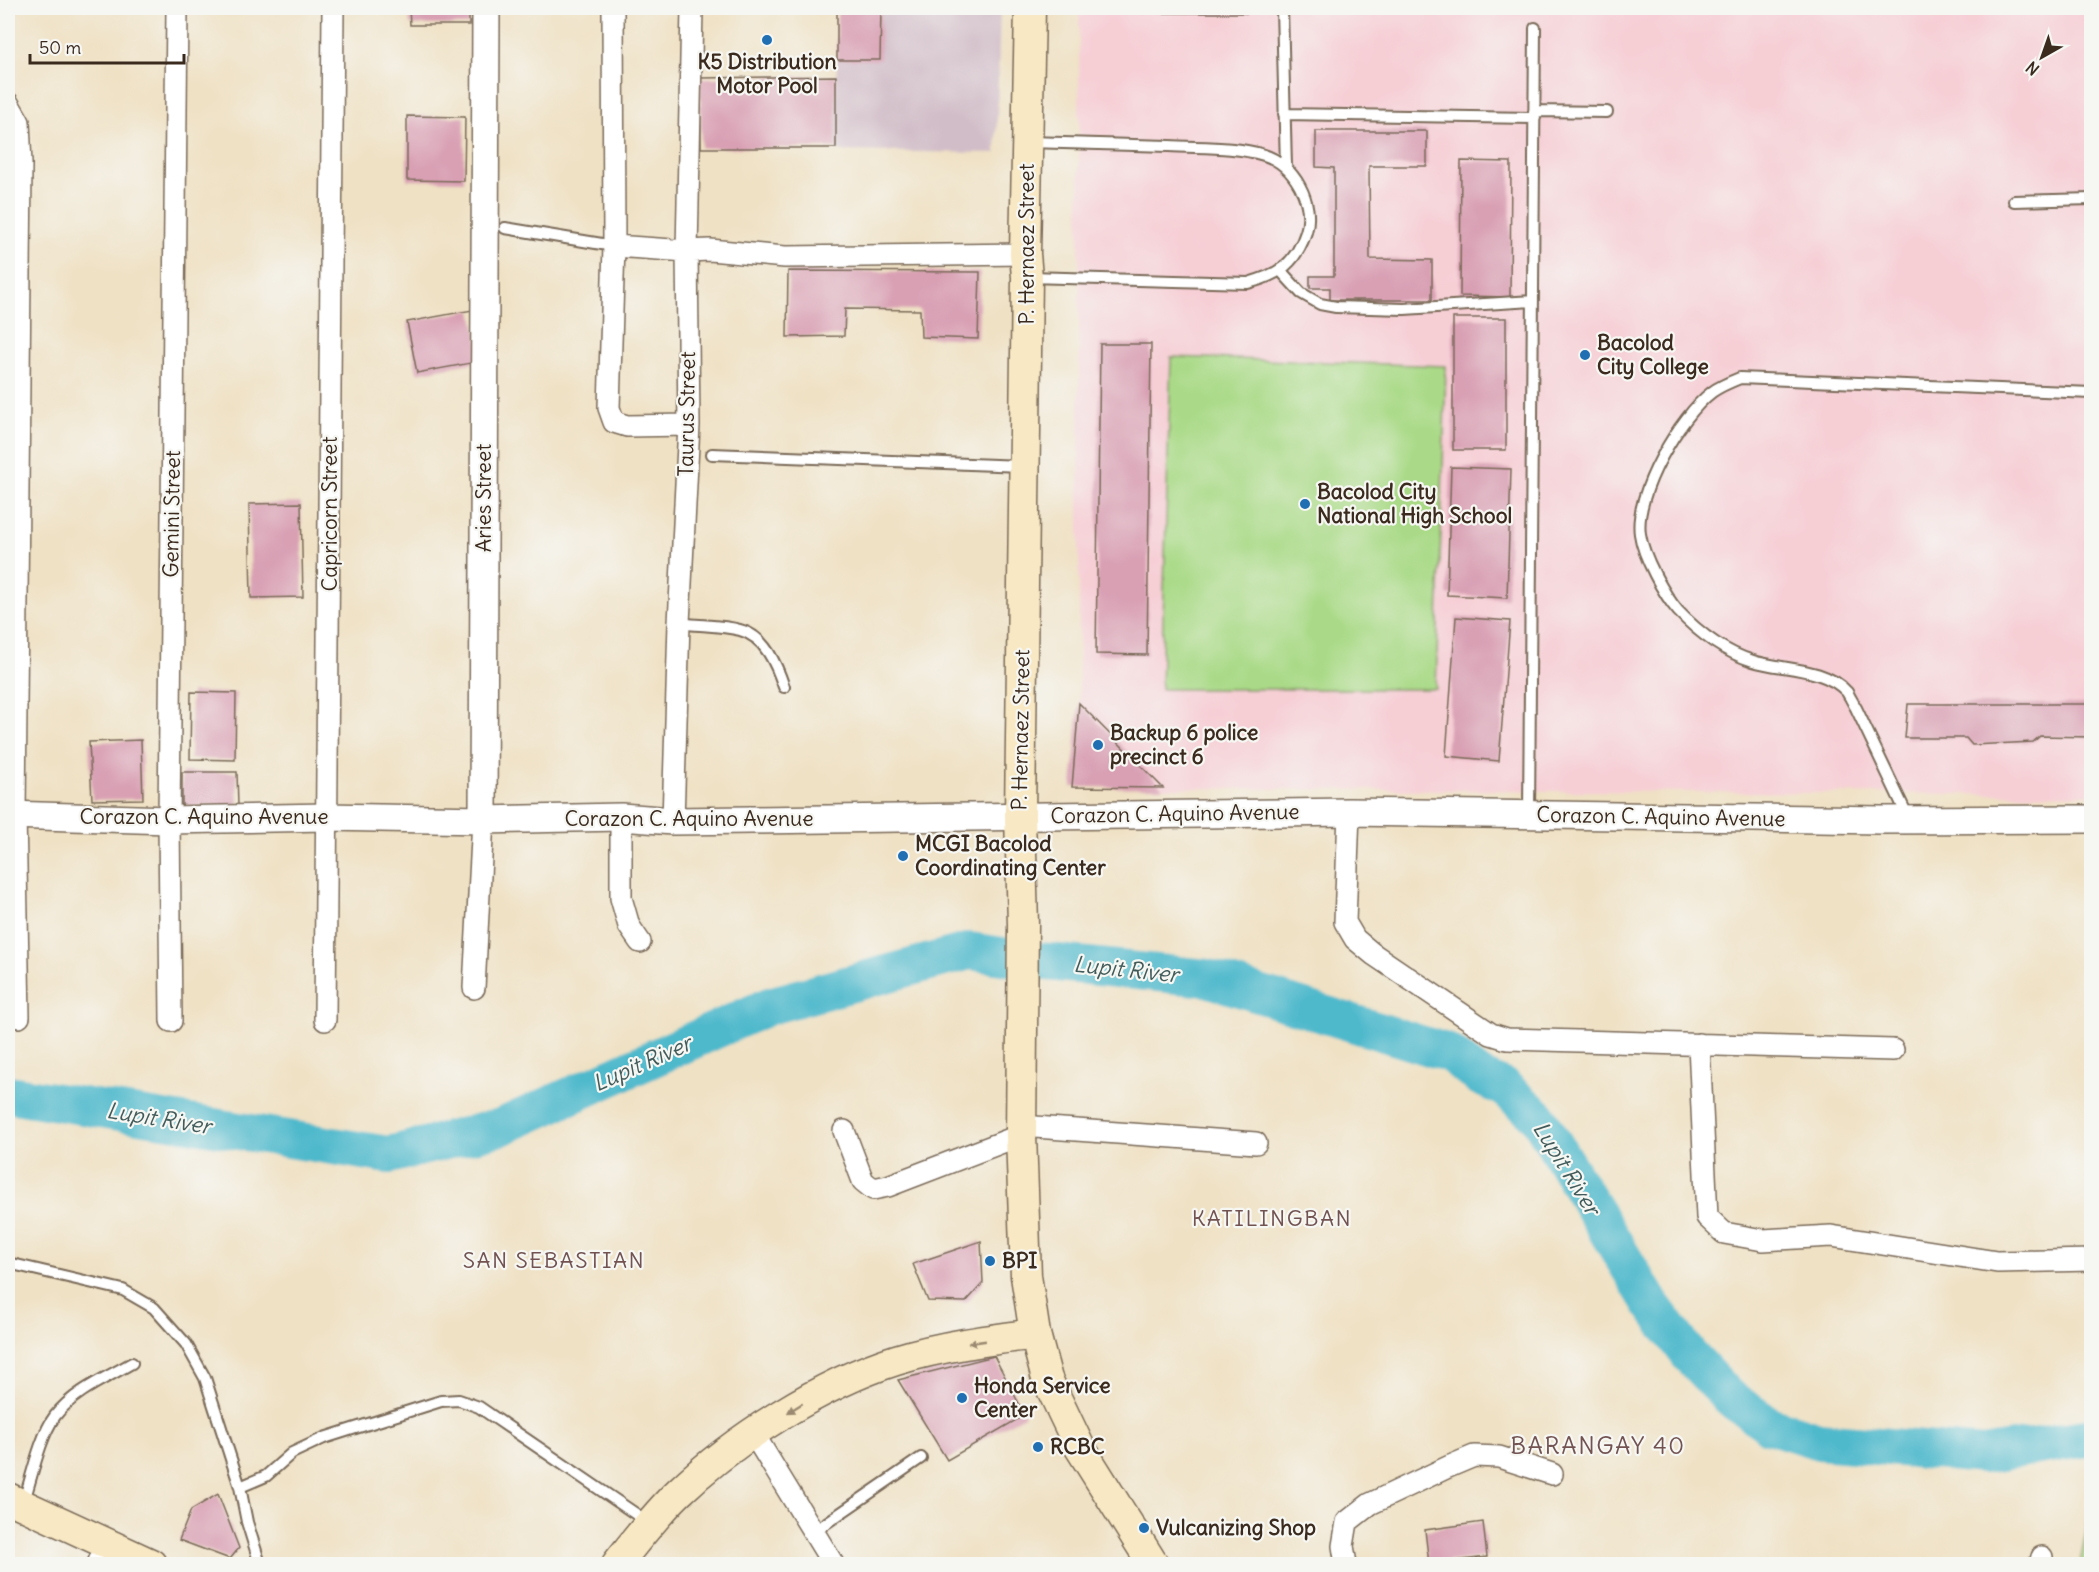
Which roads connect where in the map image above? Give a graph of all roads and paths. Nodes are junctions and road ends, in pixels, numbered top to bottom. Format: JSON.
{"nodes":[{"id":1,"x":177,"y":8,"type":"edge"},
{"id":2,"x":333,"y":8,"type":"edge"},
{"id":3,"x":486,"y":8,"type":"edge"},
{"id":4,"x":613,"y":8,"type":"edge"},
{"id":5,"x":692,"y":8,"type":"edge"},
{"id":6,"x":1030,"y":8,"type":"edge"},
{"id":7,"x":1282,"y":8,"type":"edge"},
{"id":8,"x":1535,"y":28,"type":"dead end"},
{"id":9,"x":8,"y":103,"type":"edge"},
{"id":10,"x":1607,"y":112,"type":"dead end"},
{"id":11,"x":1284,"y":114,"type":"junction"},
{"id":12,"x":1534,"y":114,"type":"junction"},
{"id":13,"x":1028,"y":142,"type":"junction"},
{"id":14,"x":1286,"y":167,"type":"junction"},
{"id":15,"x":2091,"y":199,"type":"edge"},
{"id":16,"x":2014,"y":201,"type":"dead end"},
{"id":17,"x":505,"y":228,"type":"dead end"},
{"id":18,"x":614,"y":246,"type":"junction"},
{"id":19,"x":687,"y":251,"type":"junction"},
{"id":20,"x":1026,"y":266,"type":"junction"},
{"id":21,"x":1280,"y":270,"type":"junction"},
{"id":22,"x":1533,"y":301,"type":"junction"},
{"id":23,"x":2091,"y":393,"type":"edge"},
{"id":24,"x":688,"y":425,"type":"junction"},
{"id":25,"x":712,"y":454,"type":"dead end"},
{"id":26,"x":1026,"y":466,"type":"junction"},
{"id":27,"x":679,"y":624,"type":"junction"},
{"id":28,"x":784,"y":687,"type":"dead end"},
{"id":29,"x":1348,"y":812,"type":"junction"},
{"id":30,"x":11,"y":815,"type":"edge"},
{"id":31,"x":1020,"y":815,"type":"junction"},
{"id":32,"x":1529,"y":816,"type":"junction"},
{"id":33,"x":327,"y":817,"type":"junction"},
{"id":34,"x":621,"y":817,"type":"junction"},
{"id":35,"x":1910,"y":819,"type":"junction"},
{"id":36,"x":2091,"y":819,"type":"edge"},
{"id":37,"x":169,"y":820,"type":"junction"},
{"id":38,"x":483,"y":820,"type":"junction"},
{"id":39,"x":673,"y":821,"type":"junction"},
{"id":40,"x":640,"y":942,"type":"dead end"},
{"id":41,"x":474,"y":988,"type":"dead end"},
{"id":42,"x":19,"y":1017,"type":"dead end"},
{"id":43,"x":325,"y":1020,"type":"dead end"},
{"id":44,"x":171,"y":1021,"type":"dead end"},
{"id":45,"x":1699,"y":1044,"type":"junction"},
{"id":46,"x":1893,"y":1050,"type":"dead end"},
{"id":47,"x":844,"y":1131,"type":"dead end"},
{"id":48,"x":1021,"y":1131,"type":"junction"},
{"id":49,"x":1256,"y":1143,"type":"dead end"},
{"id":50,"x":2091,"y":1260,"type":"edge"},
{"id":51,"x":8,"y":1263,"type":"edge"},
{"id":52,"x":1035,"y":1334,"type":"junction"},
{"id":53,"x":132,"y":1363,"type":"dead end"},
{"id":54,"x":753,"y":1433,"type":"junction"},
{"id":55,"x":921,"y":1458,"type":"dead end"},
{"id":56,"x":1552,"y":1474,"type":"dead end"},
{"id":57,"x":240,"y":1487,"type":"junction"},
{"id":58,"x":15,"y":1501,"type":"edge"},
{"id":59,"x":649,"y":1524,"type":"junction"},
{"id":60,"x":813,"y":1532,"type":"junction"},
{"id":61,"x":102,"y":1555,"type":"edge"},
{"id":62,"x":152,"y":1564,"type":"edge"},
{"id":63,"x":260,"y":1564,"type":"edge"},
{"id":64,"x":617,"y":1564,"type":"edge"},
{"id":65,"x":833,"y":1564,"type":"edge"},
{"id":66,"x":1154,"y":1564,"type":"edge"},
{"id":67,"x":1346,"y":1564,"type":"edge"}],
"edges":[{"from":1,"to":37,"type":"street","name":"Gemini Street"},
{"from":2,"to":33,"type":"street","name":"Capricorn Street"},
{"from":3,"to":38,"type":"street","name":"Aries Street"},
{"from":4,"to":18,"type":"street"},
{"from":5,"to":19,"type":"street","name":"Taurus Street"},
{"from":6,"to":13,"type":"main road","name":"P. Hernaez Street"},
{"from":7,"to":11,"type":"lane"},
{"from":8,"to":12,"type":"lane"},
{"from":9,"to":30,"type":"street"},
{"from":10,"to":12,"type":"lane"},
{"from":11,"to":12,"type":"lane"},
{"from":11,"to":14,"type":"lane"},
{"from":12,"to":22,"type":"lane"},
{"from":13,"to":14,"type":"lane"},
{"from":13,"to":20,"type":"main road","name":"P. Hernaez Street"},
{"from":14,"to":21,"type":"lane"},
{"from":15,"to":16,"type":"lane"},
{"from":17,"to":18,"type":"lane"},
{"from":18,"to":19,"type":"street"},
{"from":18,"to":24,"type":"street"},
{"from":19,"to":20,"type":"street"},
{"from":19,"to":24,"type":"street","name":"Taurus Street"},
{"from":20,"to":21,"type":"lane"},
{"from":20,"to":26,"type":"main road","name":"P. Hernaez Street"},
{"from":21,"to":22,"type":"lane"},
{"from":22,"to":32,"type":"lane"},
{"from":23,"to":35,"type":"lane"},
{"from":24,"to":27,"type":"street","name":"Taurus Street"},
{"from":25,"to":26,"type":"lane"},
{"from":26,"to":31,"type":"main road","name":"P. Hernaez Street"},
{"from":27,"to":28,"type":"lane"},
{"from":27,"to":39,"type":"street","name":"Taurus Street"},
{"from":29,"to":31,"type":"street","name":"Corazon C. Aquino Avenue"},
{"from":29,"to":32,"type":"street","name":"Corazon C. Aquino Avenue"},
{"from":29,"to":45,"type":"street"},
{"from":30,"to":37,"type":"street","name":"Corazon C. Aquino Avenue"},
{"from":30,"to":42,"type":"street"},
{"from":31,"to":39,"type":"street","name":"Corazon C. Aquino Avenue"},
{"from":31,"to":48,"type":"main road","name":"P. Hernaez Street"},
{"from":32,"to":35,"type":"street","name":"Corazon C. Aquino Avenue"},
{"from":33,"to":37,"type":"street","name":"Corazon C. Aquino Avenue"},
{"from":33,"to":38,"type":"street","name":"Corazon C. Aquino Avenue"},
{"from":33,"to":43,"type":"street","name":"Capricorn Street"},
{"from":34,"to":38,"type":"street","name":"Corazon C. Aquino Avenue"},
{"from":34,"to":39,"type":"street","name":"Corazon C. Aquino Avenue"},
{"from":34,"to":40,"type":"street"},
{"from":35,"to":36,"type":"street","name":"Corazon C. Aquino Avenue"},
{"from":37,"to":44,"type":"street","name":"Gemini Street"},
{"from":38,"to":41,"type":"street","name":"Aries Street"},
{"from":45,"to":46,"type":"street"},
{"from":45,"to":50,"type":"street"},
{"from":47,"to":48,"type":"street"},
{"from":48,"to":49,"type":"street"},
{"from":48,"to":52,"type":"main road","name":"P. Hernaez Street"},
{"from":51,"to":57,"type":"lane"},
{"from":52,"to":54,"type":"main road","one_way":true},
{"from":52,"to":66,"type":"main road","name":"P. Hernaez Street"},
{"from":53,"to":58,"type":"lane"},
{"from":54,"to":59,"type":"main road"},
{"from":54,"to":60,"type":"street"},
{"from":55,"to":60,"type":"lane"},
{"from":56,"to":67,"type":"street"},
{"from":57,"to":59,"type":"lane"},
{"from":57,"to":63,"type":"lane"},
{"from":58,"to":61,"type":"main road"},
{"from":59,"to":64,"type":"main road"},
{"from":60,"to":65,"type":"street"},
{"from":61,"to":62,"type":"main road"}]}
